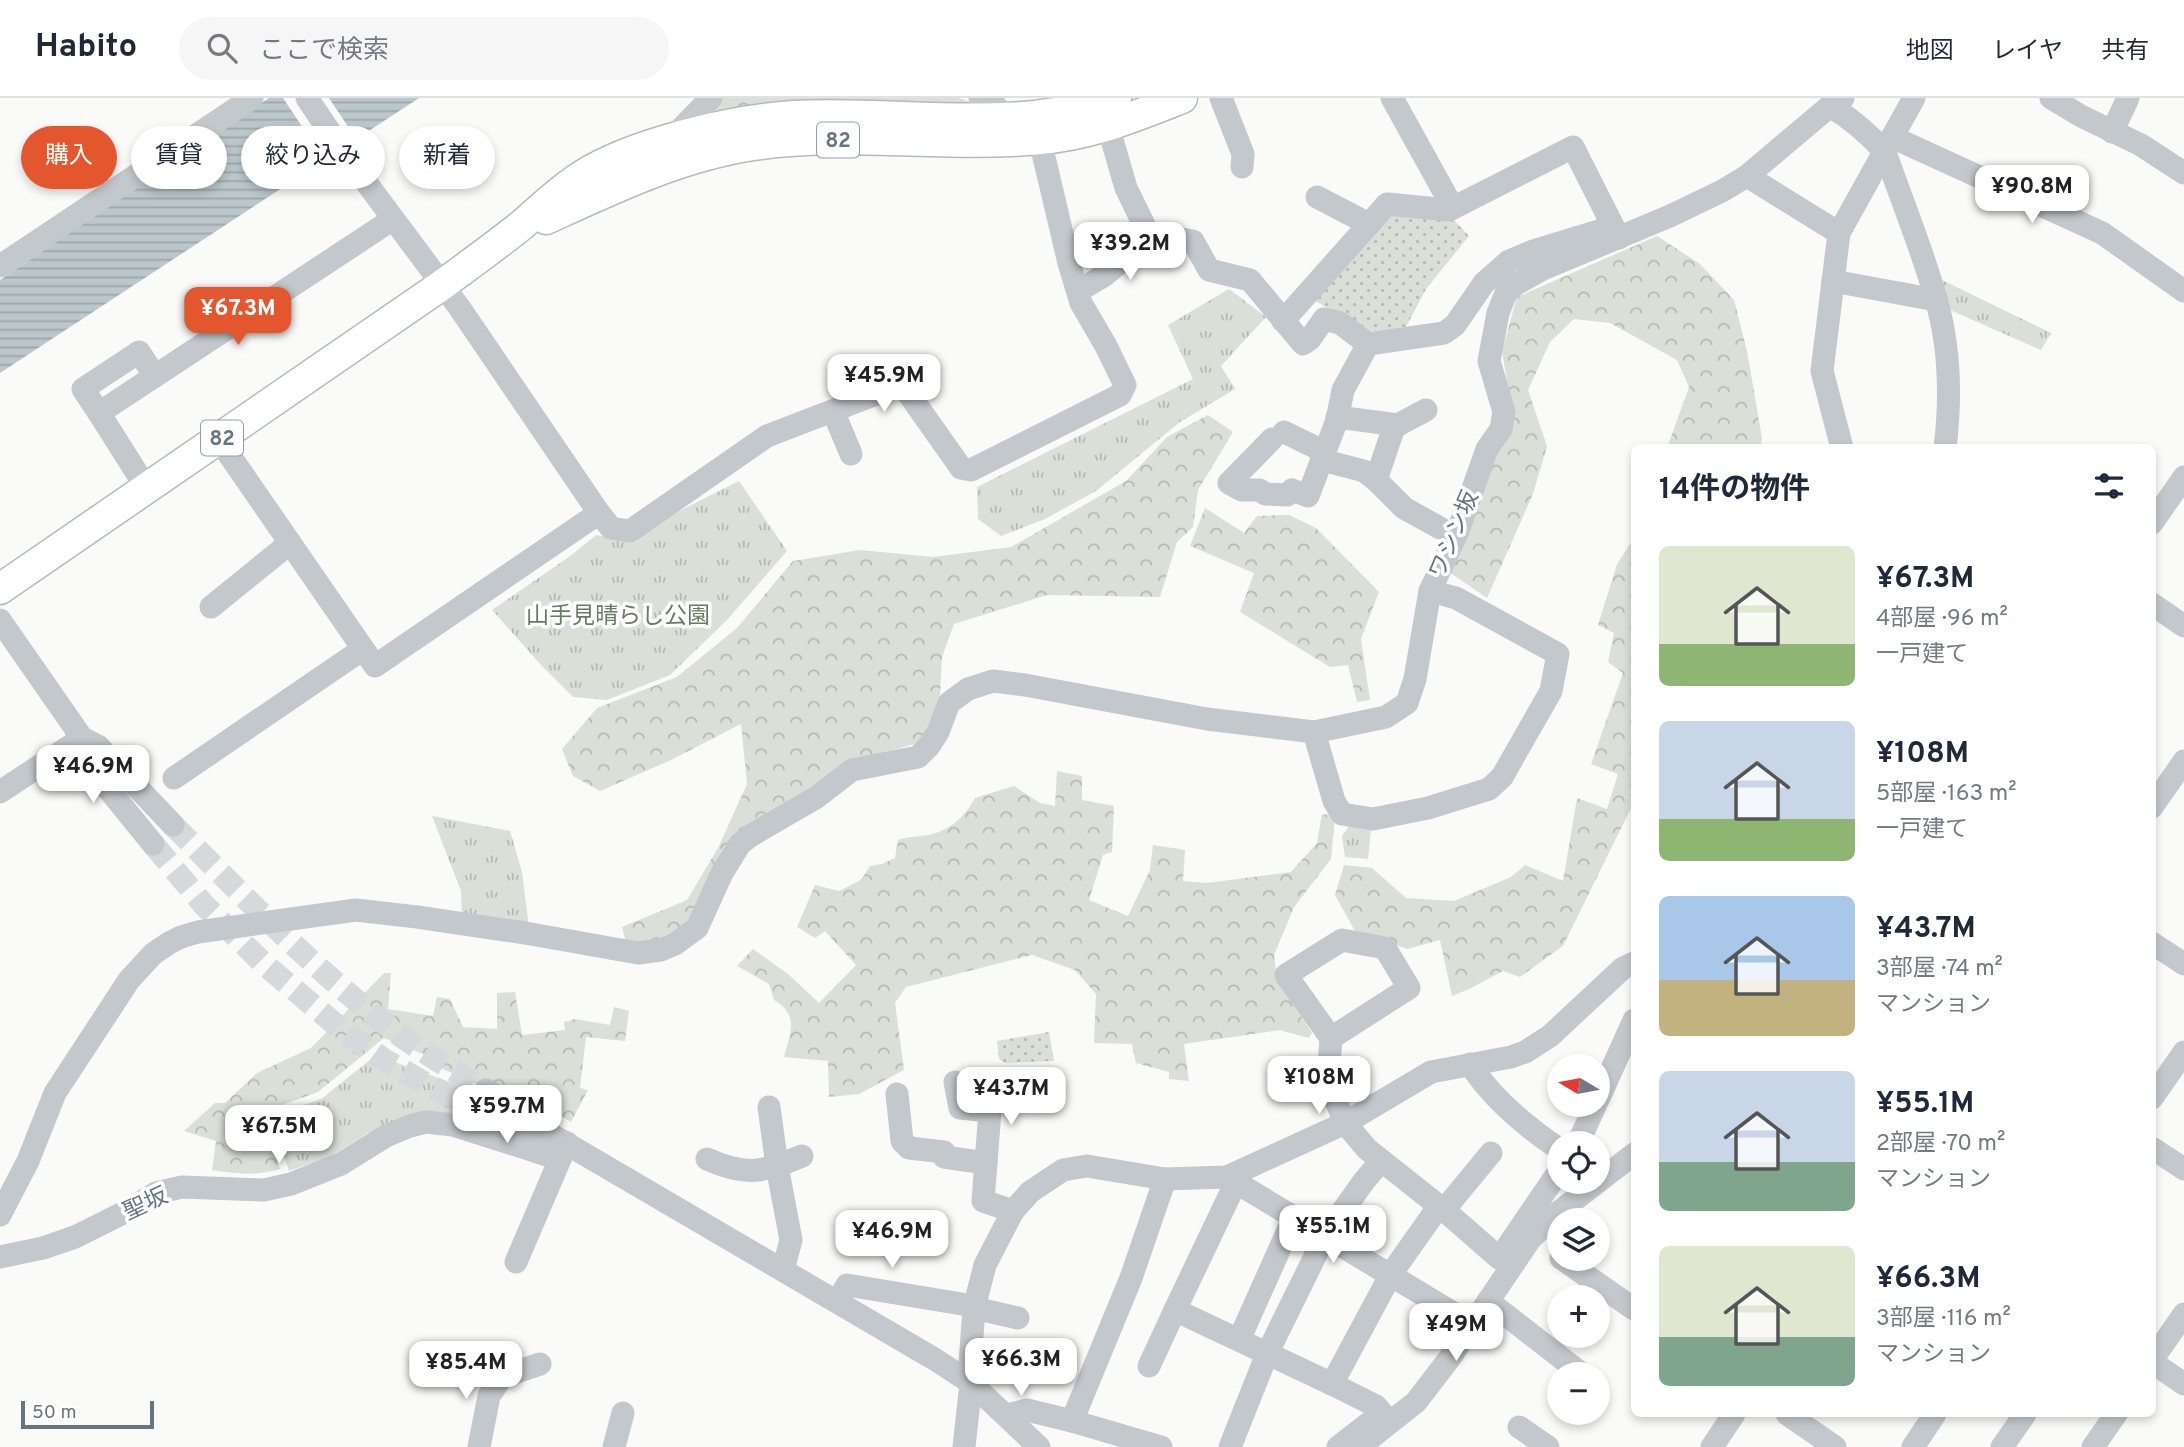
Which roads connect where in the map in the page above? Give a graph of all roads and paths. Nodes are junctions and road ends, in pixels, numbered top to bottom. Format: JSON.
{"nodes":[{"id":1,"x":251,"y":98,"type":"edge"},
{"id":2,"x":307,"y":98,"type":"edge"},
{"id":3,"x":711,"y":98,"type":"edge"},
{"id":4,"x":980,"y":98,"type":"edge"},
{"id":5,"x":1116,"y":98,"type":"edge"},
{"id":6,"x":1182,"y":98,"type":"edge"},
{"id":7,"x":1221,"y":98,"type":"edge"},
{"id":8,"x":1392,"y":98,"type":"edge"},
{"id":9,"x":1914,"y":98,"type":"edge"},
{"id":10,"x":2051,"y":98,"type":"edge"},
{"id":11,"x":2128,"y":98,"type":"edge"},
{"id":12,"x":1837,"y":102,"type":"edge"},
{"id":13,"x":1008,"y":118,"type":"junction"},
{"id":14,"x":1108,"y":126,"type":"junction"},
{"id":15,"x":1040,"y":127,"type":"junction"},
{"id":16,"x":2112,"y":132,"type":"junction"},
{"id":17,"x":672,"y":138,"type":"junction"},
{"id":18,"x":1889,"y":144,"type":"junction"},
{"id":19,"x":1242,"y":167,"type":"dead end"},
{"id":20,"x":2184,"y":173,"type":"edge"},
{"id":21,"x":1747,"y":176,"type":"junction"},
{"id":22,"x":1317,"y":197,"type":"dead end"},
{"id":23,"x":1453,"y":208,"type":"junction"},
{"id":24,"x":393,"y":219,"type":"junction"},
{"id":25,"x":1369,"y":225,"type":"junction"},
{"id":26,"x":1616,"y":233,"type":"junction"},
{"id":27,"x":1839,"y":233,"type":"junction"},
{"id":28,"x":1154,"y":234,"type":"junction"},
{"id":29,"x":505,"y":238,"type":"junction"},
{"id":30,"x":0,"y":266,"type":"edge"},
{"id":31,"x":1833,"y":281,"type":"junction"},
{"id":32,"x":442,"y":285,"type":"junction"},
{"id":33,"x":2184,"y":290,"type":"edge"},
{"id":34,"x":1078,"y":291,"type":"junction"},
{"id":35,"x":1936,"y":300,"type":"junction"},
{"id":36,"x":1283,"y":321,"type":"junction"},
{"id":37,"x":1368,"y":344,"type":"junction"},
{"id":38,"x":1426,"y":410,"type":"dead end"},
{"id":39,"x":833,"y":411,"type":"junction"},
{"id":40,"x":1337,"y":417,"type":"junction"},
{"id":41,"x":1398,"y":425,"type":"junction"},
{"id":42,"x":219,"y":440,"type":"junction"},
{"id":43,"x":1841,"y":444,"type":"edge"},
{"id":44,"x":1945,"y":444,"type":"edge"},
{"id":45,"x":851,"y":454,"type":"dead end"},
{"id":46,"x":1323,"y":456,"type":"junction"},
{"id":47,"x":2184,"y":478,"type":"edge"},
{"id":48,"x":1376,"y":480,"type":"junction"},
{"id":49,"x":147,"y":489,"type":"junction"},
{"id":50,"x":599,"y":513,"type":"junction"},
{"id":51,"x":2156,"y":517,"type":"edge"},
{"id":52,"x":1440,"y":528,"type":"dead end"},
{"id":53,"x":290,"y":543,"type":"junction"},
{"id":54,"x":0,"y":589,"type":"edge"},
{"id":55,"x":1430,"y":592,"type":"junction"},
{"id":56,"x":2156,"y":606,"type":"edge"},
{"id":57,"x":211,"y":607,"type":"dead end"},
{"id":58,"x":2181,"y":617,"type":"edge"},
{"id":59,"x":0,"y":620,"type":"edge"},
{"id":60,"x":363,"y":649,"type":"junction"},
{"id":61,"x":1314,"y":732,"type":"junction"},
{"id":62,"x":82,"y":738,"type":"junction"},
{"id":63,"x":2184,"y":761,"type":"edge"},
{"id":64,"x":174,"y":778,"type":"dead end"},
{"id":65,"x":0,"y":792,"type":"edge"},
{"id":66,"x":2156,"y":801,"type":"edge"},
{"id":67,"x":173,"y":825,"type":"tunnel mouth"},
{"id":68,"x":153,"y":844,"type":"tunnel mouth"},
{"id":69,"x":2156,"y":946,"type":"edge"},
{"id":70,"x":1631,"y":964,"type":"edge"},
{"id":71,"x":2184,"y":964,"type":"edge"},
{"id":72,"x":1631,"y":1027,"type":"edge"},
{"id":73,"x":1331,"y":1038,"type":"junction"},
{"id":74,"x":2184,"y":1052,"type":"edge"},
{"id":75,"x":1470,"y":1064,"type":"junction"},
{"id":76,"x":1610,"y":1073,"type":"edge"},
{"id":77,"x":955,"y":1083,"type":"dead end"},
{"id":78,"x":2156,"y":1092,"type":"edge"},
{"id":79,"x":897,"y":1094,"type":"dead end"},
{"id":80,"x":482,"y":1100,"type":"tunnel mouth"},
{"id":81,"x":769,"y":1107,"type":"dead end"},
{"id":82,"x":1345,"y":1123,"type":"junction"},
{"id":83,"x":559,"y":1139,"type":"junction"},
{"id":84,"x":1547,"y":1141,"type":"edge"},
{"id":85,"x":2156,"y":1151,"type":"edge"},
{"id":86,"x":1492,"y":1153,"type":"dead end"},
{"id":87,"x":802,"y":1156,"type":"dead end"},
{"id":88,"x":1631,"y":1156,"type":"edge"},
{"id":89,"x":707,"y":1159,"type":"dead end"},
{"id":90,"x":1381,"y":1161,"type":"junction"},
{"id":91,"x":986,"y":1163,"type":"junction"},
{"id":92,"x":777,"y":1166,"type":"junction"},
{"id":93,"x":2184,"y":1169,"type":"edge"},
{"id":94,"x":1165,"y":1179,"type":"junction"},
{"id":95,"x":1231,"y":1179,"type":"junction"},
{"id":96,"x":1547,"y":1193,"type":"edge"},
{"id":97,"x":1441,"y":1208,"type":"junction"},
{"id":98,"x":1013,"y":1211,"type":"junction"},
{"id":99,"x":0,"y":1215,"type":"edge"},
{"id":100,"x":1294,"y":1217,"type":"junction"},
{"id":101,"x":1525,"y":1234,"type":"junction"},
{"id":102,"x":1325,"y":1236,"type":"junction"},
{"id":103,"x":1547,"y":1249,"type":"edge"},
{"id":104,"x":0,"y":1257,"type":"edge"},
{"id":105,"x":1499,"y":1258,"type":"junction"},
{"id":106,"x":516,"y":1262,"type":"dead end"},
{"id":107,"x":783,"y":1270,"type":"junction"},
{"id":108,"x":1579,"y":1271,"type":"edge"},
{"id":109,"x":1391,"y":1274,"type":"junction"},
{"id":110,"x":838,"y":1301,"type":"junction"},
{"id":111,"x":1488,"y":1301,"type":"junction"},
{"id":112,"x":974,"y":1307,"type":"junction"},
{"id":113,"x":1631,"y":1307,"type":"edge"},
{"id":114,"x":1175,"y":1310,"type":"junction"},
{"id":115,"x":2184,"y":1314,"type":"edge"},
{"id":116,"x":1460,"y":1317,"type":"junction"},
{"id":117,"x":1018,"y":1318,"type":"dead end"},
{"id":118,"x":1239,"y":1340,"type":"junction"},
{"id":119,"x":1267,"y":1354,"type":"junction"},
{"id":120,"x":2156,"y":1355,"type":"edge"},
{"id":121,"x":1567,"y":1362,"type":"edge"},
{"id":122,"x":540,"y":1364,"type":"dead end"},
{"id":123,"x":2156,"y":1364,"type":"edge"},
{"id":124,"x":1149,"y":1366,"type":"dead end"},
{"id":125,"x":971,"y":1383,"type":"junction"},
{"id":126,"x":1332,"y":1384,"type":"junction"},
{"id":127,"x":2184,"y":1384,"type":"edge"},
{"id":128,"x":624,"y":1413,"type":"dead end"},
{"id":129,"x":1381,"y":1413,"type":"junction"},
{"id":130,"x":1007,"y":1415,"type":"junction"},
{"id":131,"x":1732,"y":1417,"type":"edge"},
{"id":132,"x":1791,"y":1417,"type":"edge"},
{"id":133,"x":1934,"y":1417,"type":"edge"},
{"id":134,"x":2023,"y":1417,"type":"edge"},
{"id":135,"x":2114,"y":1417,"type":"edge"},
{"id":136,"x":1072,"y":1421,"type":"junction"},
{"id":137,"x":1828,"y":1445,"type":"edge"},
{"id":138,"x":478,"y":1447,"type":"edge"},
{"id":139,"x":614,"y":1447,"type":"edge"},
{"id":140,"x":964,"y":1447,"type":"edge"},
{"id":141,"x":1039,"y":1447,"type":"edge"},
{"id":142,"x":1161,"y":1447,"type":"edge"},
{"id":143,"x":1230,"y":1447,"type":"edge"},
{"id":144,"x":1338,"y":1447,"type":"edge"},
{"id":145,"x":1359,"y":1447,"type":"edge"},
{"id":146,"x":1712,"y":1447,"type":"edge"},
{"id":147,"x":1913,"y":1447,"type":"edge"},
{"id":148,"x":2002,"y":1447,"type":"edge"},
{"id":149,"x":2093,"y":1447,"type":"edge"}],
"edges":[{"from":1,"to":30,"type":"street"},
{"from":2,"to":24,"type":"street"},
{"from":3,"to":17,"type":"street"},
{"from":4,"to":13,"type":"street"},
{"from":5,"to":15,"type":"main road","number":"82"},
{"from":6,"to":14,"type":"main road","number":"82"},
{"from":7,"to":19,"type":"street"},
{"from":8,"to":23,"type":"street"},
{"from":9,"to":18,"type":"street"},
{"from":10,"to":16,"type":"street"},
{"from":11,"to":16,"type":"street"},
{"from":12,"to":18,"type":"street"},
{"from":12,"to":21,"type":"street"},
{"from":13,"to":15,"type":"main road","number":"82"},
{"from":13,"to":17,"type":"main road","number":"82"},
{"from":14,"to":15,"type":"main road","number":"82"},
{"from":14,"to":28,"type":"street"},
{"from":15,"to":29,"type":"main road","number":"82"},
{"from":15,"to":34,"type":"street"},
{"from":16,"to":20,"type":"street"},
{"from":17,"to":29,"type":"main road","number":"82"},
{"from":18,"to":27,"type":"street"},
{"from":18,"to":33,"type":"street"},
{"from":18,"to":35,"type":"street"},
{"from":21,"to":26,"type":"street"},
{"from":21,"to":27,"type":"street"},
{"from":22,"to":25,"type":"street"},
{"from":23,"to":25,"type":"street"},
{"from":23,"to":26,"type":"street"},
{"from":24,"to":32,"type":"street"},
{"from":24,"to":49,"type":"street"},
{"from":25,"to":36,"type":"street"},
{"from":26,"to":37,"type":"street"},
{"from":26,"to":55,"type":"street","name":"ワシン坂"},
{"from":27,"to":31,"type":"street"},
{"from":28,"to":34,"type":"street"},
{"from":28,"to":36,"type":"street"},
{"from":29,"to":32,"type":"main road","number":"82"},
{"from":31,"to":35,"type":"street"},
{"from":31,"to":43,"type":"street"},
{"from":32,"to":42,"type":"main road","number":"82"},
{"from":32,"to":50,"type":"street"},
{"from":34,"to":39,"type":"street"},
{"from":35,"to":44,"type":"street"},
{"from":36,"to":37,"type":"street"},
{"from":37,"to":40,"type":"street"},
{"from":38,"to":41,"type":"street"},
{"from":39,"to":45,"type":"street"},
{"from":39,"to":50,"type":"street"},
{"from":40,"to":41,"type":"street"},
{"from":40,"to":46,"type":"street"},
{"from":41,"to":48,"type":"street"},
{"from":42,"to":49,"type":"main road","number":"82"},
{"from":42,"to":53,"type":"street"},
{"from":46,"to":46,"type":"street"},
{"from":46,"to":48,"type":"street"},
{"from":47,"to":51,"type":"street"},
{"from":48,"to":52,"type":"street"},
{"from":49,"to":54,"type":"main road","number":"82"},
{"from":50,"to":60,"type":"street"},
{"from":53,"to":57,"type":"street"},
{"from":53,"to":60,"type":"street"},
{"from":55,"to":61,"type":"street","name":"ワシン坂"},
{"from":55,"to":61,"type":"street"},
{"from":56,"to":58,"type":"street"},
{"from":59,"to":62,"type":"street"},
{"from":60,"to":64,"type":"street"},
{"from":61,"to":99,"type":"street","name":"ワシン坂"},
{"from":62,"to":65,"type":"street"},
{"from":62,"to":67,"type":"street"},
{"from":62,"to":68,"type":"street"},
{"from":63,"to":66,"type":"street"},
{"from":69,"to":71,"type":"street"},
{"from":70,"to":75,"type":"street"},
{"from":72,"to":76,"type":"street"},
{"from":73,"to":73,"type":"street"},
{"from":73,"to":82,"type":"street"},
{"from":74,"to":78,"type":"street"},
{"from":75,"to":82,"type":"street"},
{"from":75,"to":84,"type":"street"},
{"from":77,"to":91,"type":"street"},
{"from":79,"to":91,"type":"street"},
{"from":80,"to":83,"type":"street"},
{"from":81,"to":92,"type":"street"},
{"from":82,"to":90,"type":"street"},
{"from":82,"to":95,"type":"street"},
{"from":83,"to":104,"type":"street","name":"聖坂"},
{"from":83,"to":106,"type":"street"},
{"from":83,"to":107,"type":"street"},
{"from":85,"to":93,"type":"street"},
{"from":86,"to":97,"type":"street"},
{"from":87,"to":92,"type":"street"},
{"from":88,"to":101,"type":"street"},
{"from":89,"to":92,"type":"street"},
{"from":90,"to":97,"type":"street"},
{"from":90,"to":102,"type":"street"},
{"from":91,"to":98,"type":"street"},
{"from":92,"to":107,"type":"street"},
{"from":94,"to":95,"type":"street"},
{"from":94,"to":98,"type":"street"},
{"from":94,"to":136,"type":"street"},
{"from":95,"to":100,"type":"street"},
{"from":95,"to":114,"type":"street"},
{"from":96,"to":101,"type":"street"},
{"from":97,"to":105,"type":"street"},
{"from":97,"to":109,"type":"street"},
{"from":98,"to":112,"type":"street"},
{"from":100,"to":102,"type":"street"},
{"from":100,"to":118,"type":"street"},
{"from":101,"to":103,"type":"street"},
{"from":101,"to":105,"type":"street"},
{"from":101,"to":111,"type":"street"},
{"from":102,"to":109,"type":"street"},
{"from":102,"to":119,"type":"street"},
{"from":105,"to":116,"type":"street"},
{"from":107,"to":110,"type":"street"},
{"from":108,"to":113,"type":"street"},
{"from":109,"to":116,"type":"street"},
{"from":109,"to":126,"type":"street"},
{"from":110,"to":112,"type":"street"},
{"from":110,"to":125,"type":"street"},
{"from":111,"to":121,"type":"street"},
{"from":111,"to":145,"type":"street"},
{"from":112,"to":117,"type":"street"},
{"from":112,"to":125,"type":"street"},
{"from":114,"to":118,"type":"street"},
{"from":114,"to":124,"type":"street"},
{"from":115,"to":120,"type":"street"},
{"from":116,"to":129,"type":"street"},
{"from":118,"to":119,"type":"street"},
{"from":119,"to":126,"type":"street"},
{"from":119,"to":143,"type":"street"},
{"from":122,"to":138,"type":"street"},
{"from":123,"to":127,"type":"street"},
{"from":125,"to":130,"type":"street"},
{"from":125,"to":140,"type":"street"},
{"from":126,"to":129,"type":"street"},
{"from":128,"to":139,"type":"street"},
{"from":129,"to":144,"type":"street"},
{"from":130,"to":136,"type":"street"},
{"from":130,"to":141,"type":"street"},
{"from":131,"to":146,"type":"street"},
{"from":132,"to":137,"type":"street"},
{"from":133,"to":147,"type":"street"},
{"from":134,"to":148,"type":"street"},
{"from":135,"to":149,"type":"street"},
{"from":136,"to":142,"type":"street"}]}
